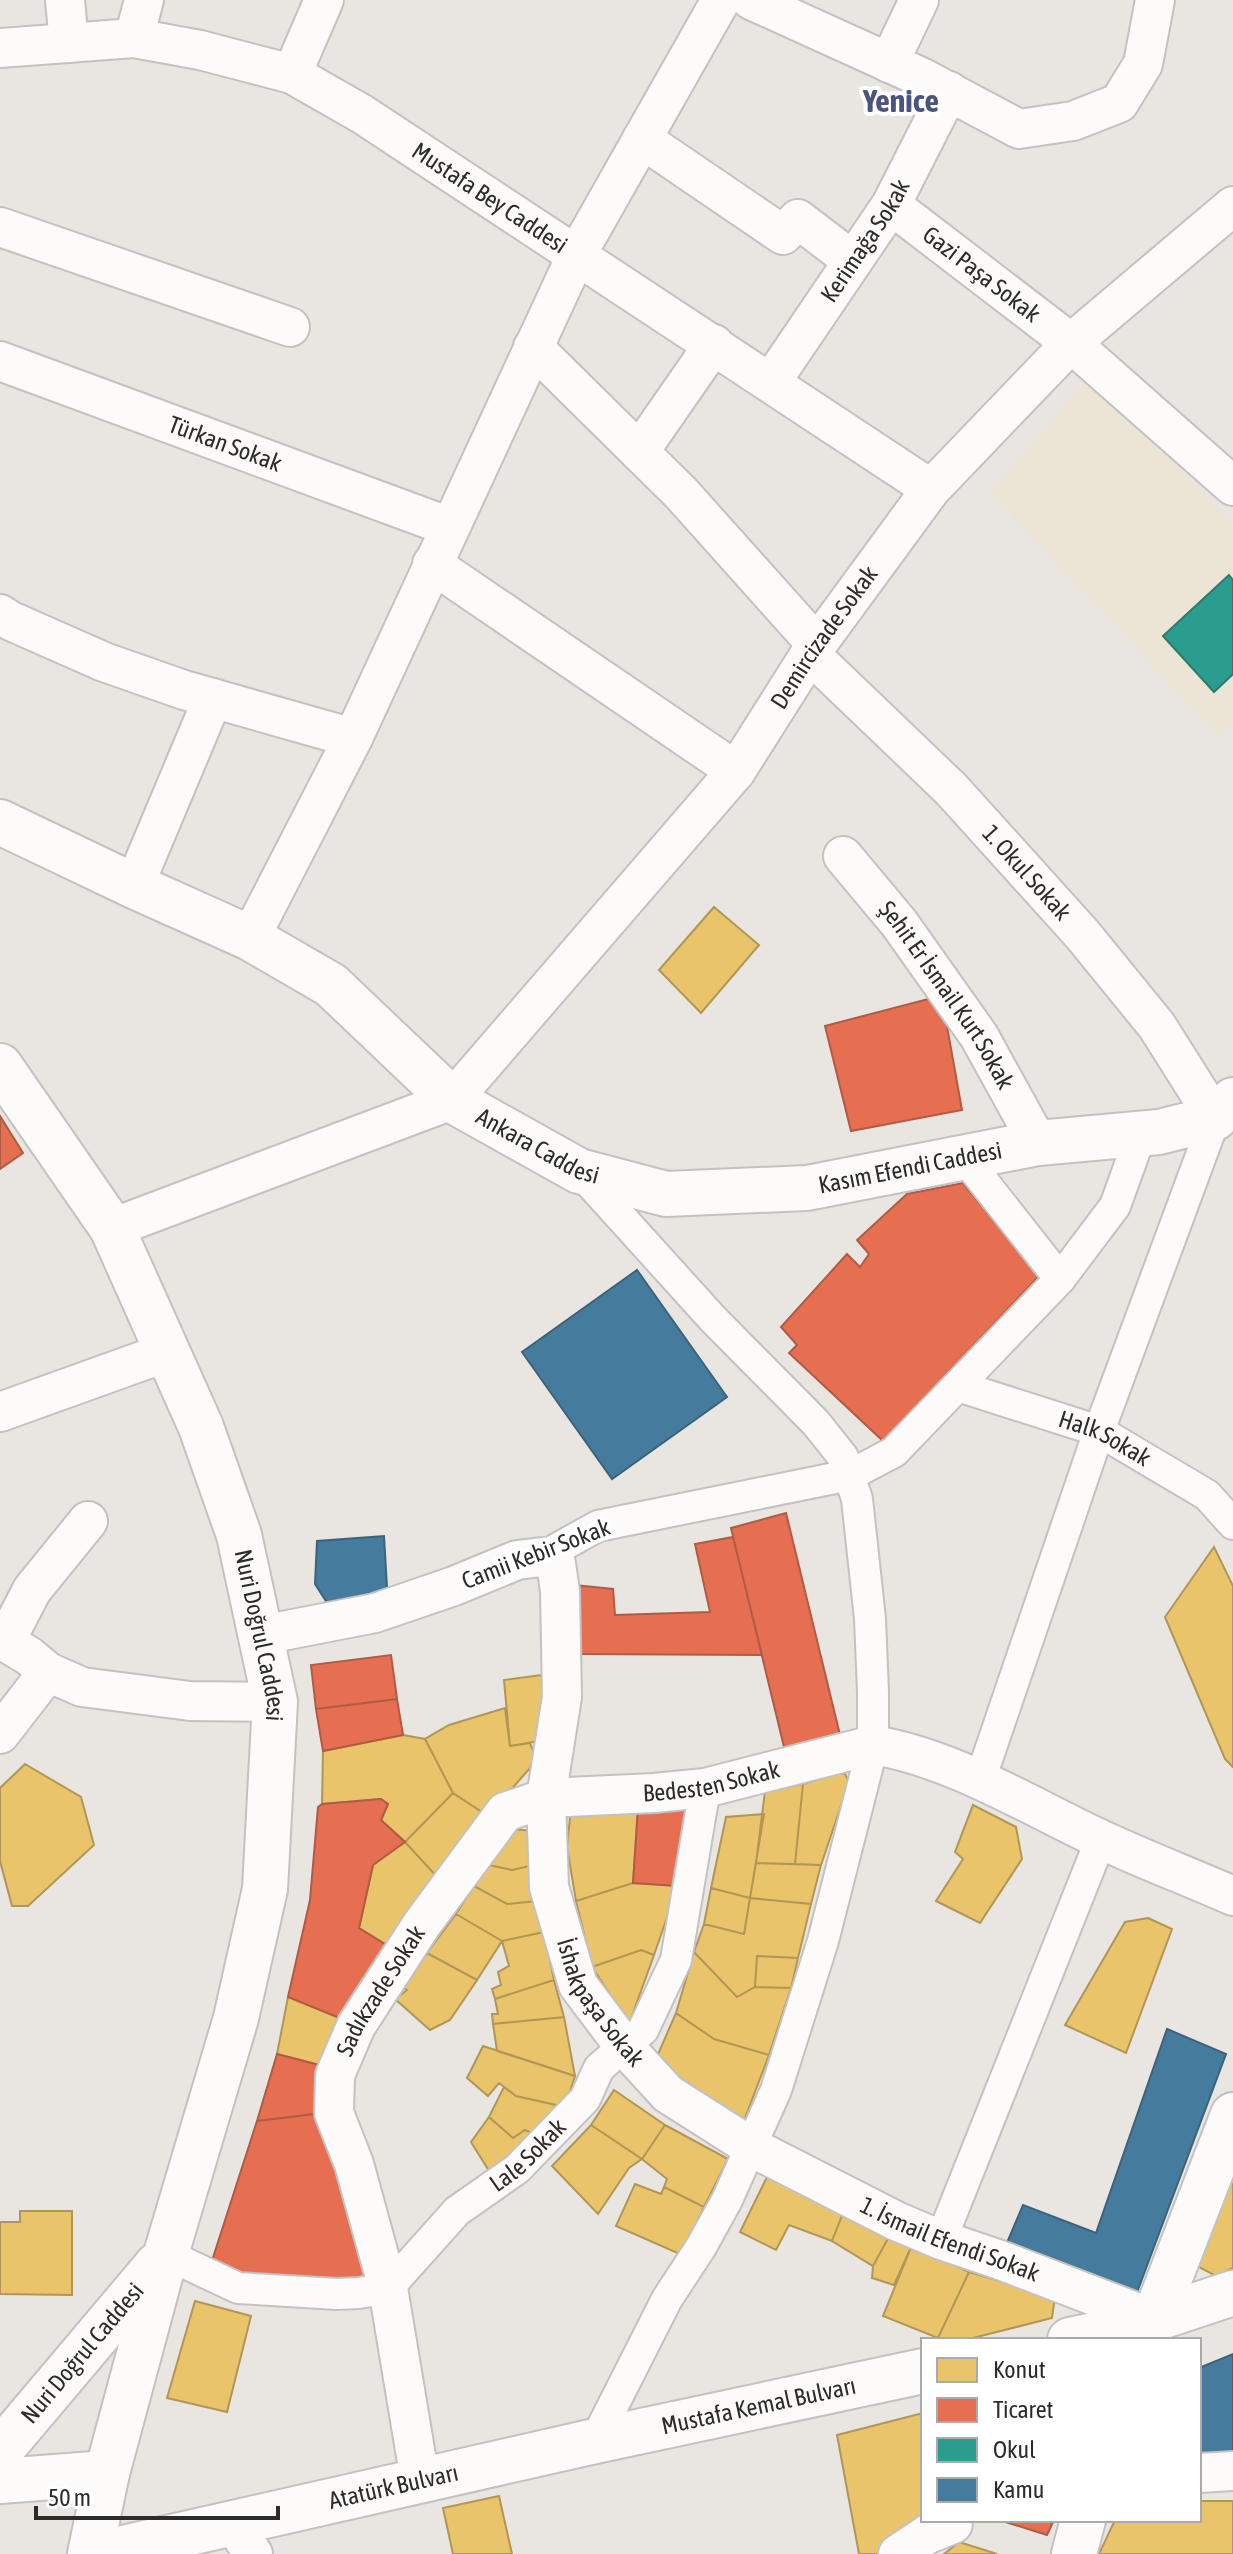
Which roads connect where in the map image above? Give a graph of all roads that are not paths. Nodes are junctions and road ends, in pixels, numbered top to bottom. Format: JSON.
{"nodes":[{"id":1,"x":65,"y":0,"type":"edge"},
{"id":2,"x":144,"y":0,"type":"edge"},
{"id":3,"x":324,"y":0,"type":"edge"},
{"id":4,"x":721,"y":0,"type":"edge"},
{"id":5,"x":919,"y":0,"type":"edge"},
{"id":6,"x":1155,"y":0,"type":"edge"},
{"id":7,"x":765,"y":3,"type":"edge"},
{"id":8,"x":134,"y":38,"type":"junction"},
{"id":9,"x":69,"y":43,"type":"junction"},
{"id":10,"x":0,"y":48,"type":"edge"},
{"id":11,"x":889,"y":63,"type":"junction"},
{"id":12,"x":292,"y":74,"type":"junction"},
{"id":13,"x":949,"y":91,"type":"junction"},
{"id":14,"x":642,"y":139,"type":"junction"},
{"id":15,"x":891,"y":205,"type":"junction"},
{"id":16,"x":1229,"y":212,"type":"edge"},
{"id":17,"x":0,"y":227,"type":"edge"},
{"id":18,"x":577,"y":254,"type":"junction"},
{"id":19,"x":853,"y":261,"type":"junction"},
{"id":20,"x":290,"y":327,"type":"dead end"},
{"id":21,"x":1071,"y":343,"type":"junction"},
{"id":22,"x":714,"y":344,"type":"junction"},
{"id":23,"x":533,"y":347,"type":"junction"},
{"id":24,"x":0,"y":361,"type":"edge"},
{"id":25,"x":771,"y":382,"type":"junction"},
{"id":26,"x":639,"y":452,"type":"junction"},
{"id":27,"x":1233,"y":486,"type":"edge"},
{"id":28,"x":931,"y":489,"type":"junction"},
{"id":29,"x":450,"y":527,"type":"junction"},
{"id":30,"x":432,"y":564,"type":"junction"},
{"id":31,"x":4,"y":626,"type":"edge"},
{"id":32,"x":813,"y":650,"type":"junction"},
{"id":33,"x":213,"y":698,"type":"junction"},
{"id":34,"x":353,"y":738,"type":"junction"},
{"id":35,"x":736,"y":771,"type":"junction"},
{"id":36,"x":0,"y":822,"type":"edge"},
{"id":37,"x":843,"y":856,"type":"dead end"},
{"id":38,"x":134,"y":886,"type":"junction"},
{"id":39,"x":250,"y":938,"type":"junction"},
{"id":40,"x":0,"y":1066,"type":"edge"},
{"id":41,"x":452,"y":1100,"type":"junction"},
{"id":42,"x":1224,"y":1109,"type":"edge"},
{"id":43,"x":1141,"y":1134,"type":"junction"},
{"id":44,"x":1038,"y":1143,"type":"junction"},
{"id":45,"x":964,"y":1157,"type":"junction"},
{"id":46,"x":579,"y":1171,"type":"junction"},
{"id":47,"x":112,"y":1228,"type":"junction"},
{"id":48,"x":1060,"y":1279,"type":"junction"},
{"id":49,"x":167,"y":1352,"type":"junction"},
{"id":50,"x":958,"y":1386,"type":"junction"},
{"id":51,"x":0,"y":1412,"type":"edge"},
{"id":52,"x":1099,"y":1431,"type":"junction"},
{"id":53,"x":850,"y":1475,"type":"junction"},
{"id":54,"x":88,"y":1521,"type":"dead end"},
{"id":55,"x":1233,"y":1524,"type":"edge"},
{"id":56,"x":542,"y":1557,"type":"junction"},
{"id":57,"x":267,"y":1634,"type":"junction"},
{"id":58,"x":3,"y":1640,"type":"edge"},
{"id":59,"x":48,"y":1672,"type":"junction"},
{"id":60,"x":275,"y":1702,"type":"junction"},
{"id":61,"x":0,"y":1734,"type":"edge"},
{"id":62,"x":873,"y":1745,"type":"junction"},
{"id":63,"x":980,"y":1780,"type":"junction"},
{"id":64,"x":705,"y":1788,"type":"junction"},
{"id":65,"x":546,"y":1798,"type":"junction"},
{"id":66,"x":1101,"y":1839,"type":"junction"},
{"id":67,"x":1233,"y":1896,"type":"edge"},
{"id":68,"x":623,"y":2045,"type":"junction"},
{"id":69,"x":1233,"y":2115,"type":"edge"},
{"id":70,"x":753,"y":2148,"type":"junction"},
{"id":71,"x":941,"y":2240,"type":"junction"},
{"id":72,"x":166,"y":2254,"type":"junction"},
{"id":73,"x":388,"y":2288,"type":"junction"},
{"id":74,"x":1233,"y":2293,"type":"edge"},
{"id":75,"x":1137,"y":2329,"type":"edge"},
{"id":76,"x":1082,"y":2338,"type":"edge"},
{"id":77,"x":921,"y":2371,"type":"edge"},
{"id":78,"x":595,"y":2441,"type":"junction"},
{"id":79,"x":0,"y":2451,"type":"edge"},
{"id":80,"x":1233,"y":2471,"type":"edge"},
{"id":81,"x":107,"y":2473,"type":"junction"},
{"id":82,"x":1201,"y":2473,"type":"edge"},
{"id":83,"x":420,"y":2480,"type":"junction"},
{"id":84,"x":0,"y":2481,"type":"edge"},
{"id":85,"x":1082,"y":2522,"type":"edge"},
{"id":86,"x":953,"y":2524,"type":"dead end"},
{"id":87,"x":243,"y":2538,"type":"edge"},
{"id":88,"x":90,"y":2554,"type":"edge"},
{"id":89,"x":97,"y":2554,"type":"edge"},
{"id":90,"x":898,"y":2554,"type":"edge"},
{"id":91,"x":1074,"y":2554,"type":"edge"}],
"edges":[{"from":1,"to":9,"type":"street"},
{"from":2,"to":8,"type":"street"},
{"from":3,"to":12,"type":"street"},
{"from":4,"to":14,"type":"street"},
{"from":5,"to":11,"type":"street"},
{"from":6,"to":13,"type":"street"},
{"from":7,"to":11,"type":"street"},
{"from":8,"to":9,"type":"street","name":"Mustafa Bey Caddesi"},
{"from":8,"to":12,"type":"street","name":"Mustafa Bey Caddesi"},
{"from":9,"to":10,"type":"street","name":"Mustafa Bey Caddesi"},
{"from":11,"to":13,"type":"street"},
{"from":12,"to":18,"type":"street","name":"Mustafa Bey Caddesi"},
{"from":13,"to":15,"type":"street","name":"Kerimağa Sokak"},
{"from":14,"to":18,"type":"street"},
{"from":14,"to":19,"type":"street"},
{"from":15,"to":19,"type":"street","name":"Kerimağa Sokak"},
{"from":15,"to":21,"type":"street","name":"Gazi Paşa Sokak"},
{"from":16,"to":21,"type":"street","name":"Demircizade Sokak"},
{"from":17,"to":20,"type":"street"},
{"from":18,"to":22,"type":"street","name":"Mustafa Bey Caddesi"},
{"from":18,"to":23,"type":"street"},
{"from":19,"to":25,"type":"street","name":"Kerimağa Sokak"},
{"from":21,"to":27,"type":"street","name":"Gazi Paşa Sokak"},
{"from":21,"to":28,"type":"street","name":"Demircizade Sokak"},
{"from":22,"to":25,"type":"street","name":"Mustafa Bey Caddesi"},
{"from":22,"to":26,"type":"street"},
{"from":23,"to":26,"type":"street","name":"1. Okul Sokak"},
{"from":23,"to":29,"type":"street"},
{"from":24,"to":29,"type":"street","name":"Türkan Sokak"},
{"from":25,"to":28,"type":"street","name":"Mustafa Bey Caddesi"},
{"from":26,"to":32,"type":"street","name":"1. Okul Sokak"},
{"from":28,"to":32,"type":"street","name":"Demircizade Sokak"},
{"from":29,"to":30,"type":"street"},
{"from":30,"to":34,"type":"street"},
{"from":30,"to":35,"type":"street"},
{"from":31,"to":33,"type":"street"},
{"from":32,"to":35,"type":"street","name":"Demircizade Sokak"},
{"from":32,"to":42,"type":"street","name":"1. Okul Sokak"},
{"from":33,"to":34,"type":"street"},
{"from":33,"to":38,"type":"street"},
{"from":34,"to":39,"type":"street"},
{"from":35,"to":41,"type":"street","name":"Demircizade Sokak"},
{"from":36,"to":38,"type":"main road","name":"Ankara Caddesi"},
{"from":37,"to":44,"type":"street","name":"Şehit Er İsmail Kurt Sokak"},
{"from":38,"to":39,"type":"main road","name":"Ankara Caddesi"},
{"from":39,"to":41,"type":"main road","name":"Ankara Caddesi"},
{"from":40,"to":47,"type":"main road","name":"Nuri Doğrul Caddesi"},
{"from":41,"to":46,"type":"main road","name":"Ankara Caddesi"},
{"from":41,"to":47,"type":"street"},
{"from":42,"to":43,"type":"main road","name":"Kasım Efendi Caddesi"},
{"from":42,"to":52,"type":"street"},
{"from":43,"to":44,"type":"main road","name":"Kasım Efendi Caddesi"},
{"from":43,"to":48,"type":"street","name":"Camii Kebir Sokak"},
{"from":44,"to":45,"type":"main road","name":"Kasım Efendi Caddesi"},
{"from":45,"to":46,"type":"main road","name":"Kasım Efendi Caddesi"},
{"from":45,"to":48,"type":"street"},
{"from":46,"to":53,"type":"street","name":"Ankara Caddesi"},
{"from":47,"to":49,"type":"main road","name":"Nuri Doğrul Caddesi"},
{"from":48,"to":50,"type":"street","name":"Camii Kebir Sokak"},
{"from":49,"to":51,"type":"street"},
{"from":49,"to":57,"type":"main road","name":"Nuri Doğrul Caddesi"},
{"from":50,"to":52,"type":"street","name":"Halk Sokak"},
{"from":50,"to":53,"type":"street","name":"Camii Kebir Sokak"},
{"from":52,"to":55,"type":"street","name":"Halk Sokak"},
{"from":52,"to":63,"type":"street"},
{"from":53,"to":56,"type":"street","name":"Camii Kebir Sokak"},
{"from":53,"to":62,"type":"street","name":"Ankara Caddesi"},
{"from":54,"to":58,"type":"street"},
{"from":56,"to":57,"type":"street","name":"Camii Kebir Sokak"},
{"from":56,"to":65,"type":"street"},
{"from":57,"to":60,"type":"main road","name":"Nuri Doğrul Caddesi"},
{"from":58,"to":59,"type":"street"},
{"from":59,"to":60,"type":"street"},
{"from":59,"to":61,"type":"street"},
{"from":60,"to":72,"type":"main road","name":"Nuri Doğrul Caddesi"},
{"from":62,"to":63,"type":"street"},
{"from":62,"to":64,"type":"street","name":"Bedesten Sokak"},
{"from":62,"to":70,"type":"street","name":"Ankara Caddesi"},
{"from":63,"to":66,"type":"street"},
{"from":64,"to":65,"type":"street","name":"Bedesten Sokak"},
{"from":64,"to":68,"type":"street","name":"Lale Sokak"},
{"from":65,"to":68,"type":"street","name":"İshakpaşa Sokak"},
{"from":65,"to":73,"type":"street","name":"Sadıkzade Sokak"},
{"from":66,"to":67,"type":"street"},
{"from":66,"to":71,"type":"street"},
{"from":68,"to":70,"type":"street","name":"İshakpaşa Sokak"},
{"from":68,"to":73,"type":"street","name":"Lale Sokak"},
{"from":69,"to":75,"type":"main road"},
{"from":70,"to":71,"type":"street","name":"1. İsmail Efendi Sokak"},
{"from":70,"to":78,"type":"street","name":"Ankara Caddesi"},
{"from":71,"to":75,"type":"street","name":"1. İsmail Efendi Sokak"},
{"from":72,"to":73,"type":"street"},
{"from":72,"to":79,"type":"main road","name":"Nuri Doğrul Caddesi"},
{"from":72,"to":81,"type":"main road","name":"Nuri Doğrul Caddesi"},
{"from":73,"to":83,"type":"street","name":"Sadıkzade Sokak"},
{"from":74,"to":75,"type":"main road"},
{"from":75,"to":76,"type":"main road"},
{"from":77,"to":78,"type":"main road","name":"Mustafa Kemal Bulvarı"},
{"from":78,"to":83,"type":"main road","name":"Atatürk Bulvarı"},
{"from":80,"to":82,"type":"street"},
{"from":81,"to":84,"type":"main road"},
{"from":81,"to":88,"type":"main road","name":"Nuri Doğrul Caddesi"},
{"from":83,"to":87,"type":"main road","name":"Atatürk Bulvarı"},
{"from":85,"to":91,"type":"main road"},
{"from":86,"to":90,"type":"street"},
{"from":87,"to":89,"type":"main road","name":"Atatürk Bulvarı"}]}
